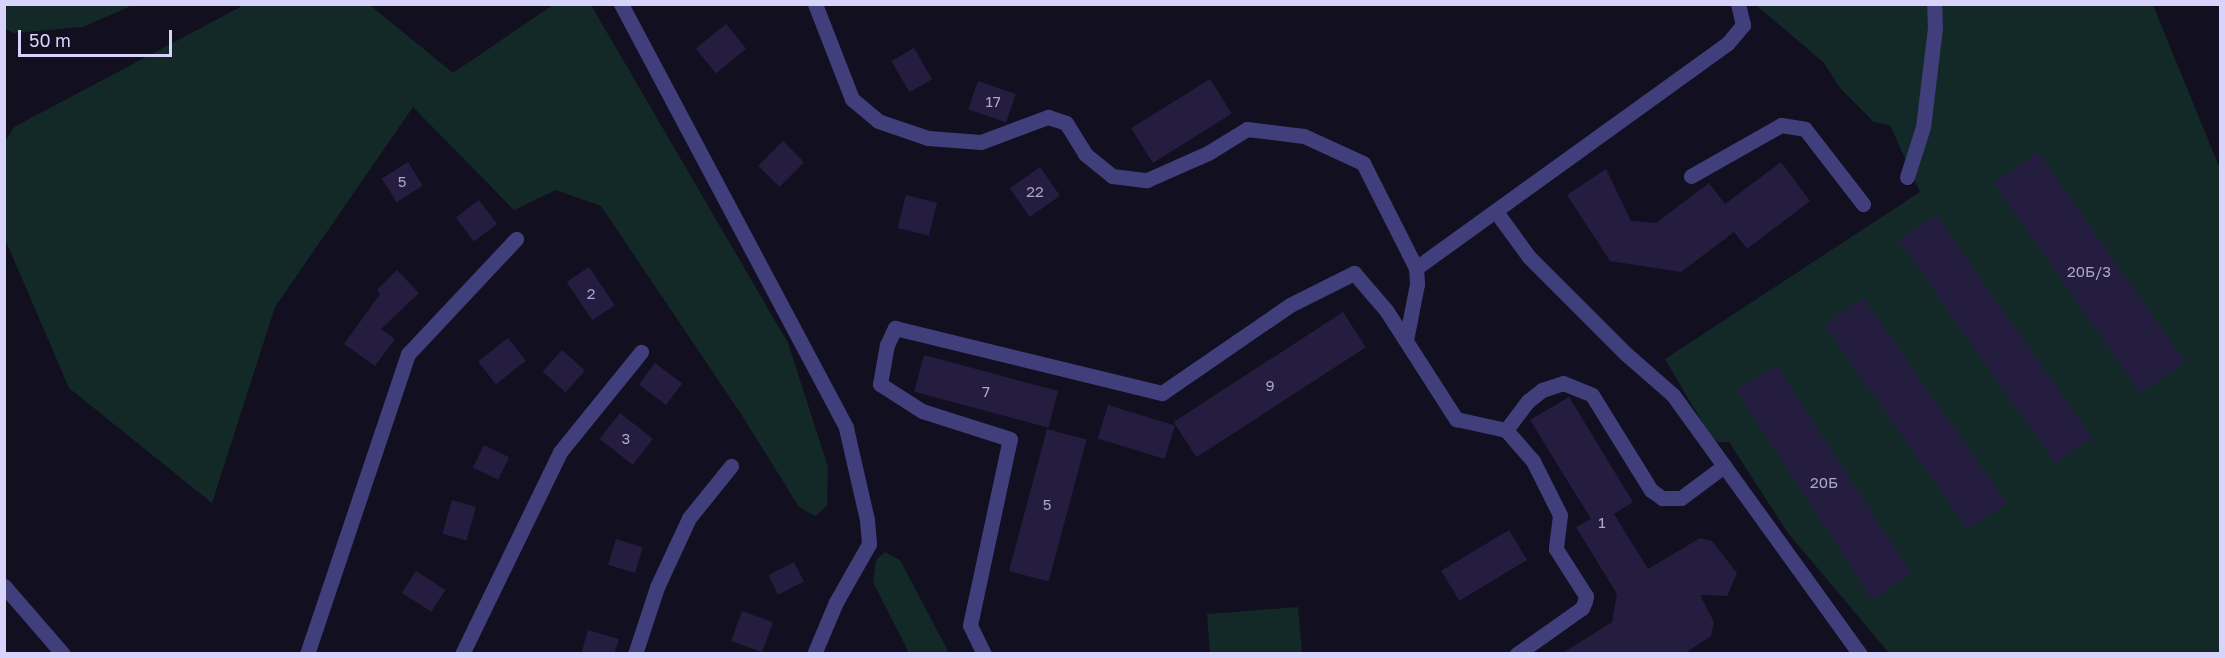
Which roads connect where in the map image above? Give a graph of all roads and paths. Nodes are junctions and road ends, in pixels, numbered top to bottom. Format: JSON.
{"nodes":[{"id":1,"x":621,"y":4,"type":"edge"},
{"id":2,"x":814,"y":4,"type":"edge"},
{"id":3,"x":1738,"y":4,"type":"edge"},
{"id":4,"x":1934,"y":4,"type":"edge"},
{"id":5,"x":1691,"y":176,"type":"dead end"},
{"id":6,"x":1907,"y":177,"type":"dead end"},
{"id":7,"x":1863,"y":204,"type":"dead end"},
{"id":8,"x":1497,"y":213,"type":"junction"},
{"id":9,"x":516,"y":239,"type":"dead end"},
{"id":10,"x":1416,"y":268,"type":"junction"},
{"id":11,"x":1406,"y":340,"type":"junction"},
{"id":12,"x":641,"y":352,"type":"dead end"},
{"id":13,"x":1506,"y":430,"type":"junction"},
{"id":14,"x":731,"y":466,"type":"dead end"},
{"id":15,"x":1724,"y":466,"type":"junction"},
{"id":16,"x":4,"y":586,"type":"edge"},
{"id":17,"x":63,"y":654,"type":"edge"},
{"id":18,"x":307,"y":654,"type":"edge"},
{"id":19,"x":462,"y":654,"type":"edge"},
{"id":20,"x":635,"y":654,"type":"edge"},
{"id":21,"x":814,"y":654,"type":"edge"},
{"id":22,"x":984,"y":654,"type":"edge"},
{"id":23,"x":1517,"y":654,"type":"edge"},
{"id":24,"x":1860,"y":654,"type":"edge"}],
"edges":[{"from":1,"to":21,"type":"street"},
{"from":2,"to":10,"type":"street"},
{"from":3,"to":8,"type":"street"},
{"from":4,"to":6,"type":"street"},
{"from":5,"to":7,"type":"street"},
{"from":8,"to":10,"type":"street"},
{"from":8,"to":15,"type":"street"},
{"from":9,"to":18,"type":"street"},
{"from":10,"to":11,"type":"street"},
{"from":11,"to":13,"type":"street"},
{"from":11,"to":22,"type":"street"},
{"from":12,"to":19,"type":"street"},
{"from":13,"to":15,"type":"street"},
{"from":13,"to":23,"type":"street"},
{"from":14,"to":20,"type":"street"},
{"from":15,"to":24,"type":"street"},
{"from":16,"to":17,"type":"street"}]}
